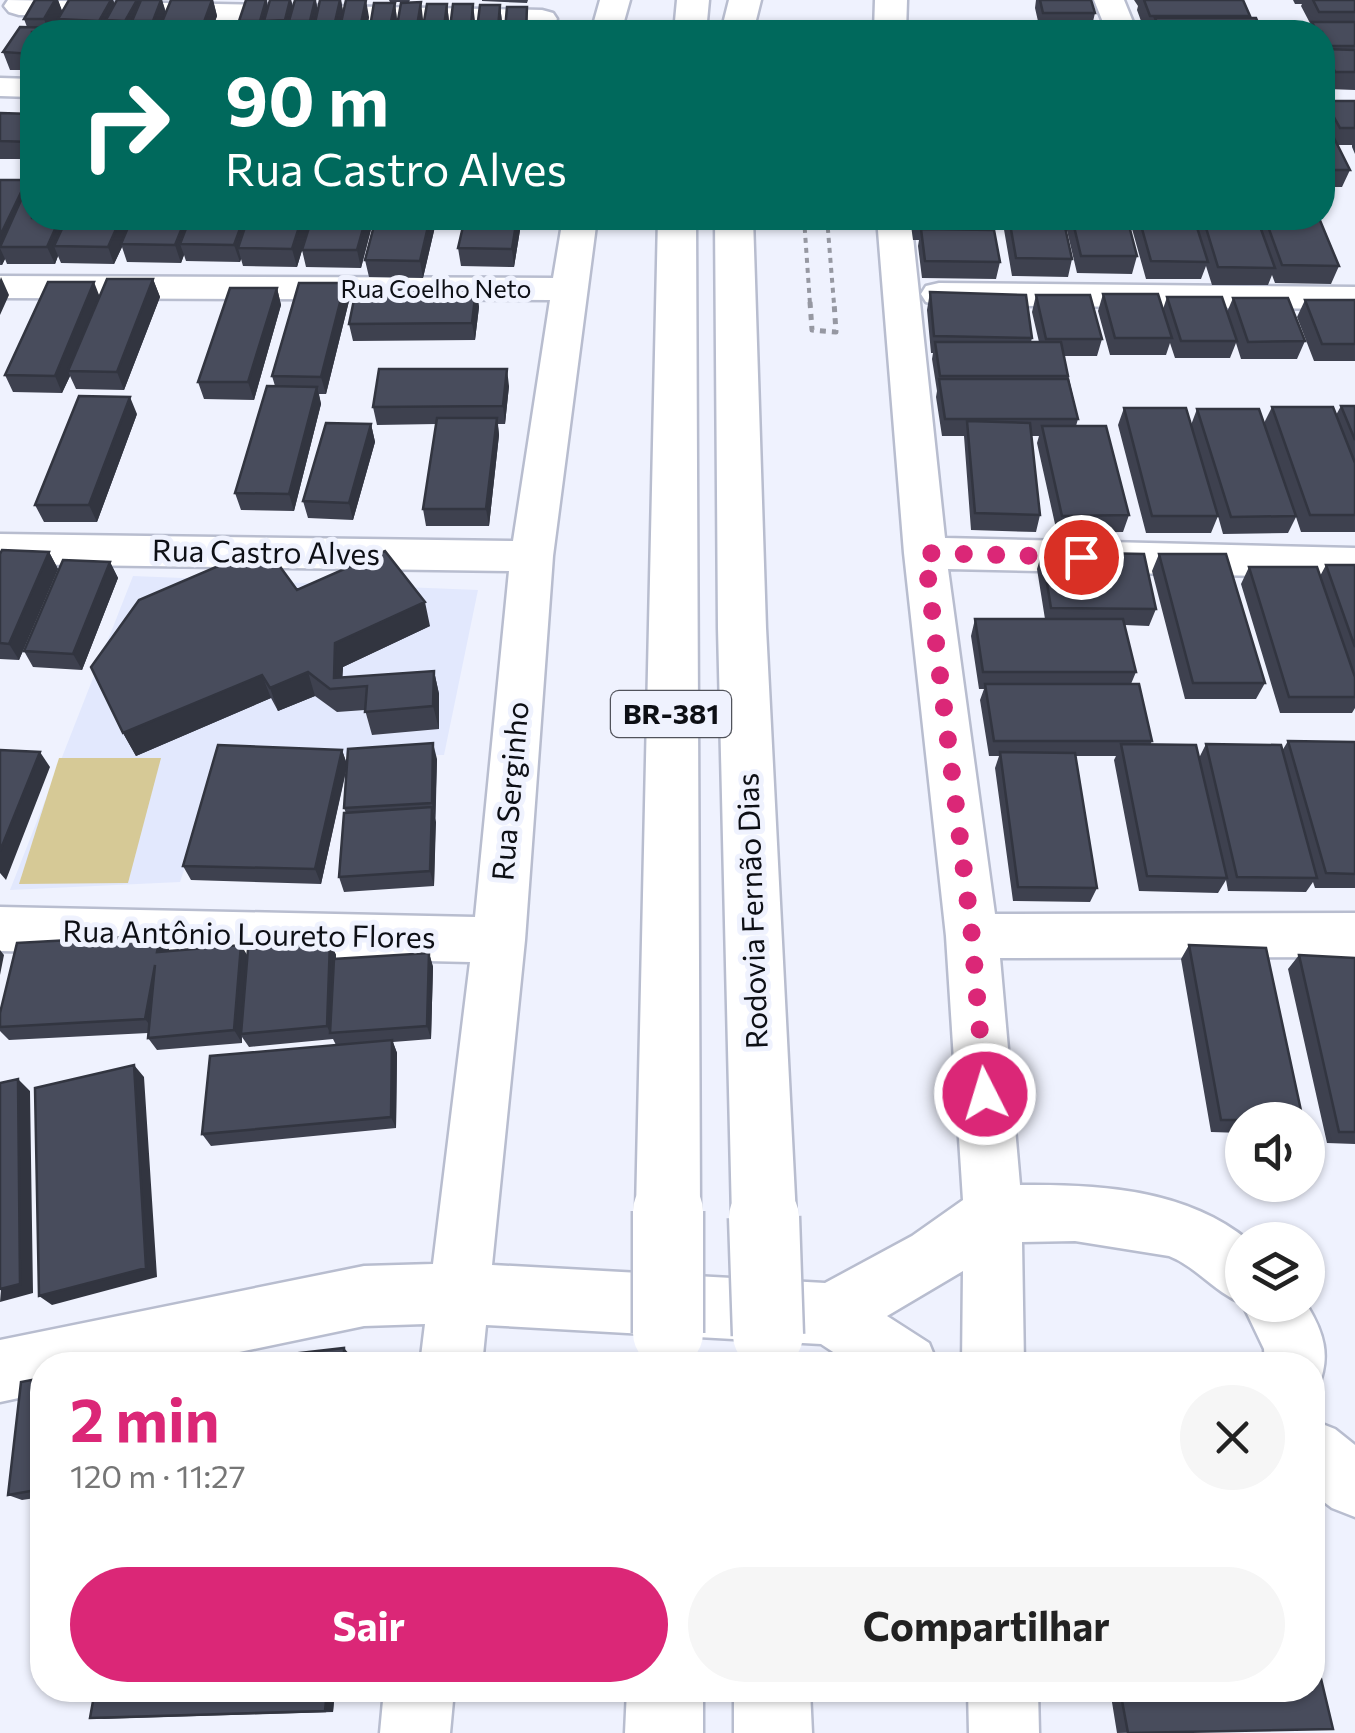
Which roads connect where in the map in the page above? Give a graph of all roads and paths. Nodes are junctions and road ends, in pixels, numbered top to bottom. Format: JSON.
{"nodes":[{"id":1,"x":21,"y":3,"type":"edge"},
{"id":2,"x":545,"y":17,"type":"edge"},
{"id":3,"x":0,"y":39,"type":"edge"},
{"id":4,"x":579,"y":230,"type":"edge"},
{"id":5,"x":676,"y":230,"type":"edge"},
{"id":6,"x":734,"y":230,"type":"edge"},
{"id":7,"x":805,"y":230,"type":"edge"},
{"id":8,"x":828,"y":230,"type":"edge"},
{"id":9,"x":895,"y":230,"type":"edge"},
{"id":10,"x":0,"y":286,"type":"edge"},
{"id":11,"x":572,"y":289,"type":"junction"},
{"id":12,"x":899,"y":294,"type":"junction"},
{"id":13,"x":1355,"y":298,"type":"edge"},
{"id":14,"x":0,"y":549,"type":"edge"},
{"id":15,"x":925,"y":553,"type":"junction"},
{"id":16,"x":532,"y":556,"type":"junction"},
{"id":17,"x":1355,"y":563,"type":"edge"},
{"id":18,"x":0,"y":929,"type":"edge"},
{"id":19,"x":1355,"y":935,"type":"edge"},
{"id":20,"x":972,"y":936,"type":"junction"},
{"id":21,"x":498,"y":940,"type":"junction"},
{"id":22,"x":993,"y":1214,"type":"junction"},
{"id":23,"x":1225,"y":1259,"type":"edge"},
{"id":24,"x":458,"y":1293,"type":"junction"},
{"id":25,"x":830,"y":1314,"type":"junction"},
{"id":26,"x":1282,"y":1322,"type":"edge"},
{"id":27,"x":668,"y":1349,"type":"edge"},
{"id":28,"x":768,"y":1350,"type":"edge"},
{"id":29,"x":92,"y":1352,"type":"edge"},
{"id":30,"x":452,"y":1352,"type":"edge"},
{"id":31,"x":887,"y":1352,"type":"edge"},
{"id":32,"x":993,"y":1352,"type":"edge"},
{"id":33,"x":1295,"y":1352,"type":"edge"},
{"id":34,"x":30,"y":1365,"type":"edge"},
{"id":35,"x":0,"y":1371,"type":"edge"},
{"id":36,"x":1325,"y":1462,"type":"edge"},
{"id":37,"x":1355,"y":1485,"type":"edge"},
{"id":38,"x":418,"y":1702,"type":"edge"},
{"id":39,"x":664,"y":1702,"type":"edge"},
{"id":40,"x":772,"y":1702,"type":"edge"},
{"id":41,"x":1003,"y":1702,"type":"edge"},
{"id":42,"x":415,"y":1733,"type":"edge"},
{"id":43,"x":664,"y":1733,"type":"edge"},
{"id":44,"x":773,"y":1733,"type":"edge"},
{"id":45,"x":1004,"y":1733,"type":"edge"}],
"edges":[{"from":1,"to":2,"type":"street"},
{"from":1,"to":3,"type":"street"},
{"from":4,"to":11,"type":"street","name":"Rua Serginho"},
{"from":5,"to":27,"type":"highway","number":"BR-381","bridge":true},
{"from":6,"to":28,"type":"highway","name":"Rodovia Fernão Dias","number":"BR-381","bridge":true},
{"from":7,"to":8,"type":"path"},
{"from":9,"to":12,"type":"street"},
{"from":10,"to":11,"type":"street","name":"Rua Coelho Neto"},
{"from":11,"to":16,"type":"street","name":"Rua Serginho"},
{"from":12,"to":13,"type":"street"},
{"from":12,"to":15,"type":"street"},
{"from":14,"to":16,"type":"street","name":"Rua Castro Alves"},
{"from":15,"to":17,"type":"street"},
{"from":15,"to":20,"type":"street"},
{"from":16,"to":21,"type":"street","name":"Rua Serginho"},
{"from":18,"to":21,"type":"street","name":"Rua Antônio Loureto Flores"},
{"from":19,"to":20,"type":"street"},
{"from":20,"to":22,"type":"street"},
{"from":21,"to":24,"type":"street","name":"Rua Serginho"},
{"from":22,"to":23,"type":"street"},
{"from":22,"to":25,"type":"street"},
{"from":22,"to":32,"type":"street"},
{"from":24,"to":25,"type":"street"},
{"from":24,"to":29,"type":"street"},
{"from":24,"to":30,"type":"street","name":"Rua Serginho"},
{"from":25,"to":31,"type":"street"},
{"from":26,"to":33,"type":"street"},
{"from":34,"to":35,"type":"street"},
{"from":36,"to":37,"type":"street"},
{"from":38,"to":42,"type":"street"},
{"from":39,"to":43,"type":"highway"},
{"from":40,"to":44,"type":"highway"},
{"from":41,"to":45,"type":"street"}]}
